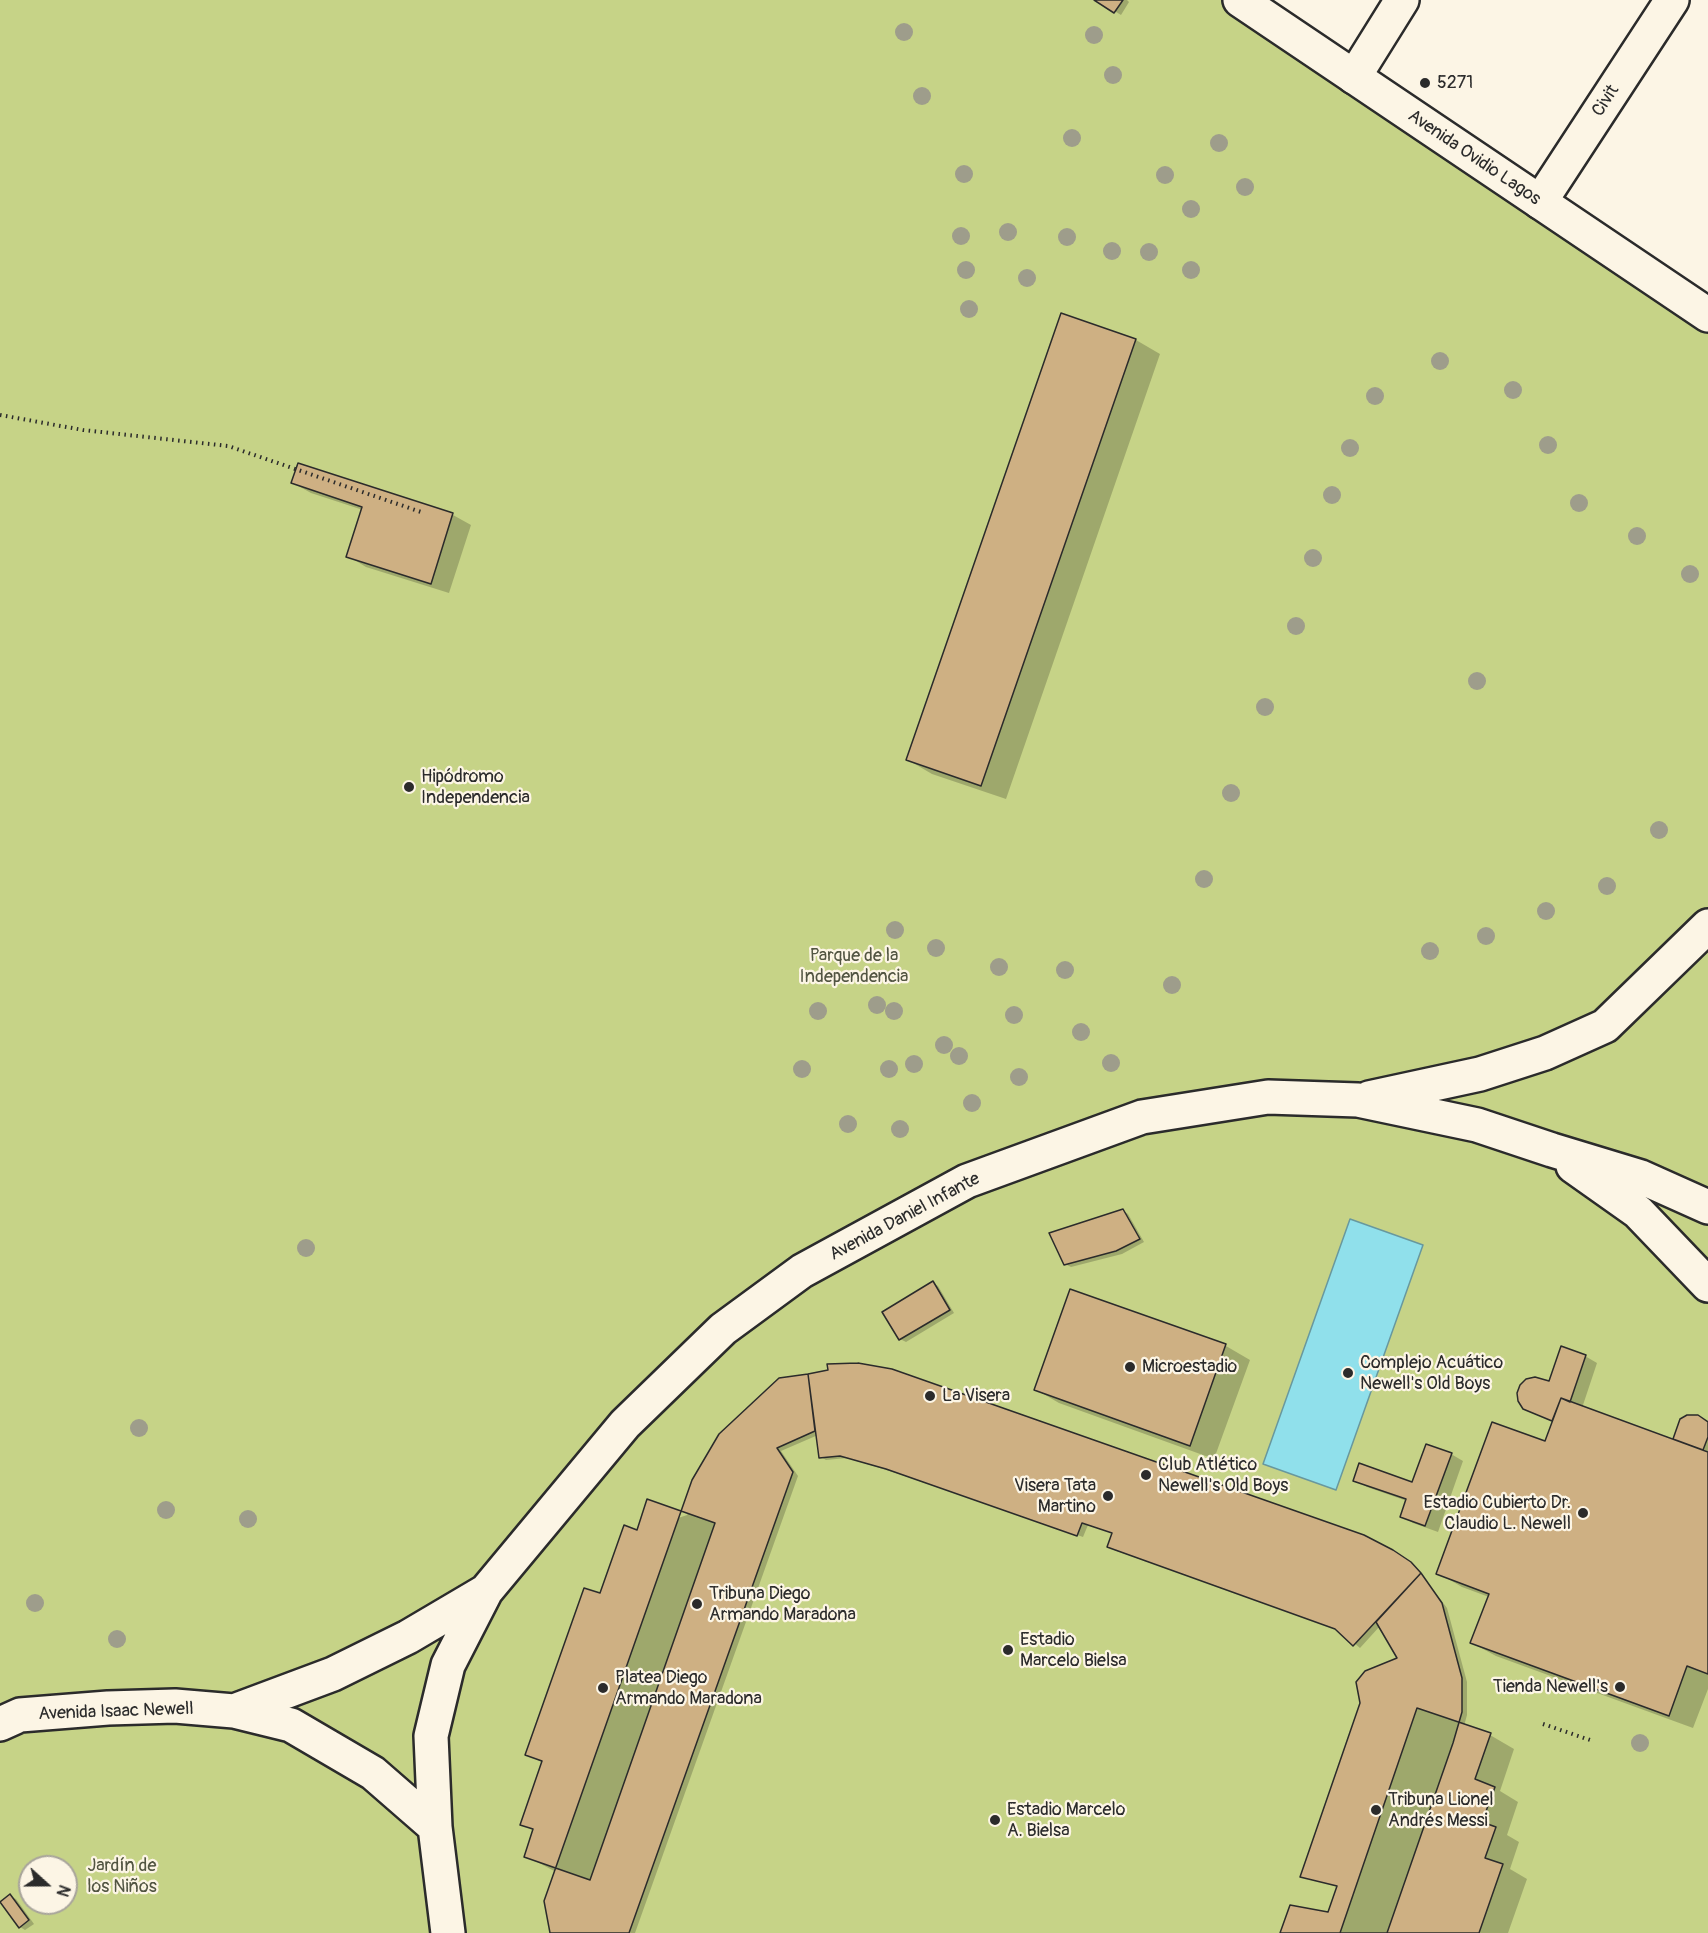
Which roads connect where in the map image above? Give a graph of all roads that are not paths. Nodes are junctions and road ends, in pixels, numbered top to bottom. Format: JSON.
{"nodes":[{"id":1,"x":1240,"y":0,"type":"edge"},
{"id":2,"x":1402,"y":0,"type":"edge"},
{"id":3,"x":1672,"y":0,"type":"edge"},
{"id":4,"x":1354,"y":77,"type":"junction"},
{"id":5,"x":1540,"y":202,"type":"junction"},
{"id":6,"x":1708,"y":315,"type":"edge"},
{"id":7,"x":1708,"y":926,"type":"edge"},
{"id":8,"x":1358,"y":1100,"type":"junction"},
{"id":9,"x":1552,"y":1150,"type":"junction"},
{"id":10,"x":1708,"y":1208,"type":"edge"},
{"id":11,"x":1708,"y":1285,"type":"edge"},
{"id":12,"x":486,"y":1591,"type":"junction"},
{"id":13,"x":234,"y":1712,"type":"junction"},
{"id":14,"x":0,"y":1724,"type":"edge"},
{"id":15,"x":435,"y":1827,"type":"junction"},
{"id":16,"x":448,"y":1933,"type":"edge"}],
"edges":[{"from":1,"to":4,"type":"street","name":"Avenida Ovidio Lagos"},
{"from":2,"to":4,"type":"street"},
{"from":3,"to":5,"type":"street","name":"Civit"},
{"from":4,"to":5,"type":"street","name":"Avenida Ovidio Lagos"},
{"from":5,"to":6,"type":"street","name":"Avenida Ovidio Lagos"},
{"from":7,"to":8,"type":"street"},
{"from":8,"to":9,"type":"street","name":"Avenida Daniel Infante"},
{"from":8,"to":12,"type":"street","name":"Avenida Daniel Infante"},
{"from":9,"to":10,"type":"street","name":"Avenida Daniel Infante"},
{"from":9,"to":11,"type":"street","name":"Avenida Daniel Infante"},
{"from":12,"to":13,"type":"street","name":"Avenida Isaac Newell"},
{"from":12,"to":15,"type":"street"},
{"from":13,"to":14,"type":"street","name":"Avenida Isaac Newell"},
{"from":13,"to":15,"type":"street","name":"Avenida Isaac Newell"},
{"from":15,"to":16,"type":"street"}]}
